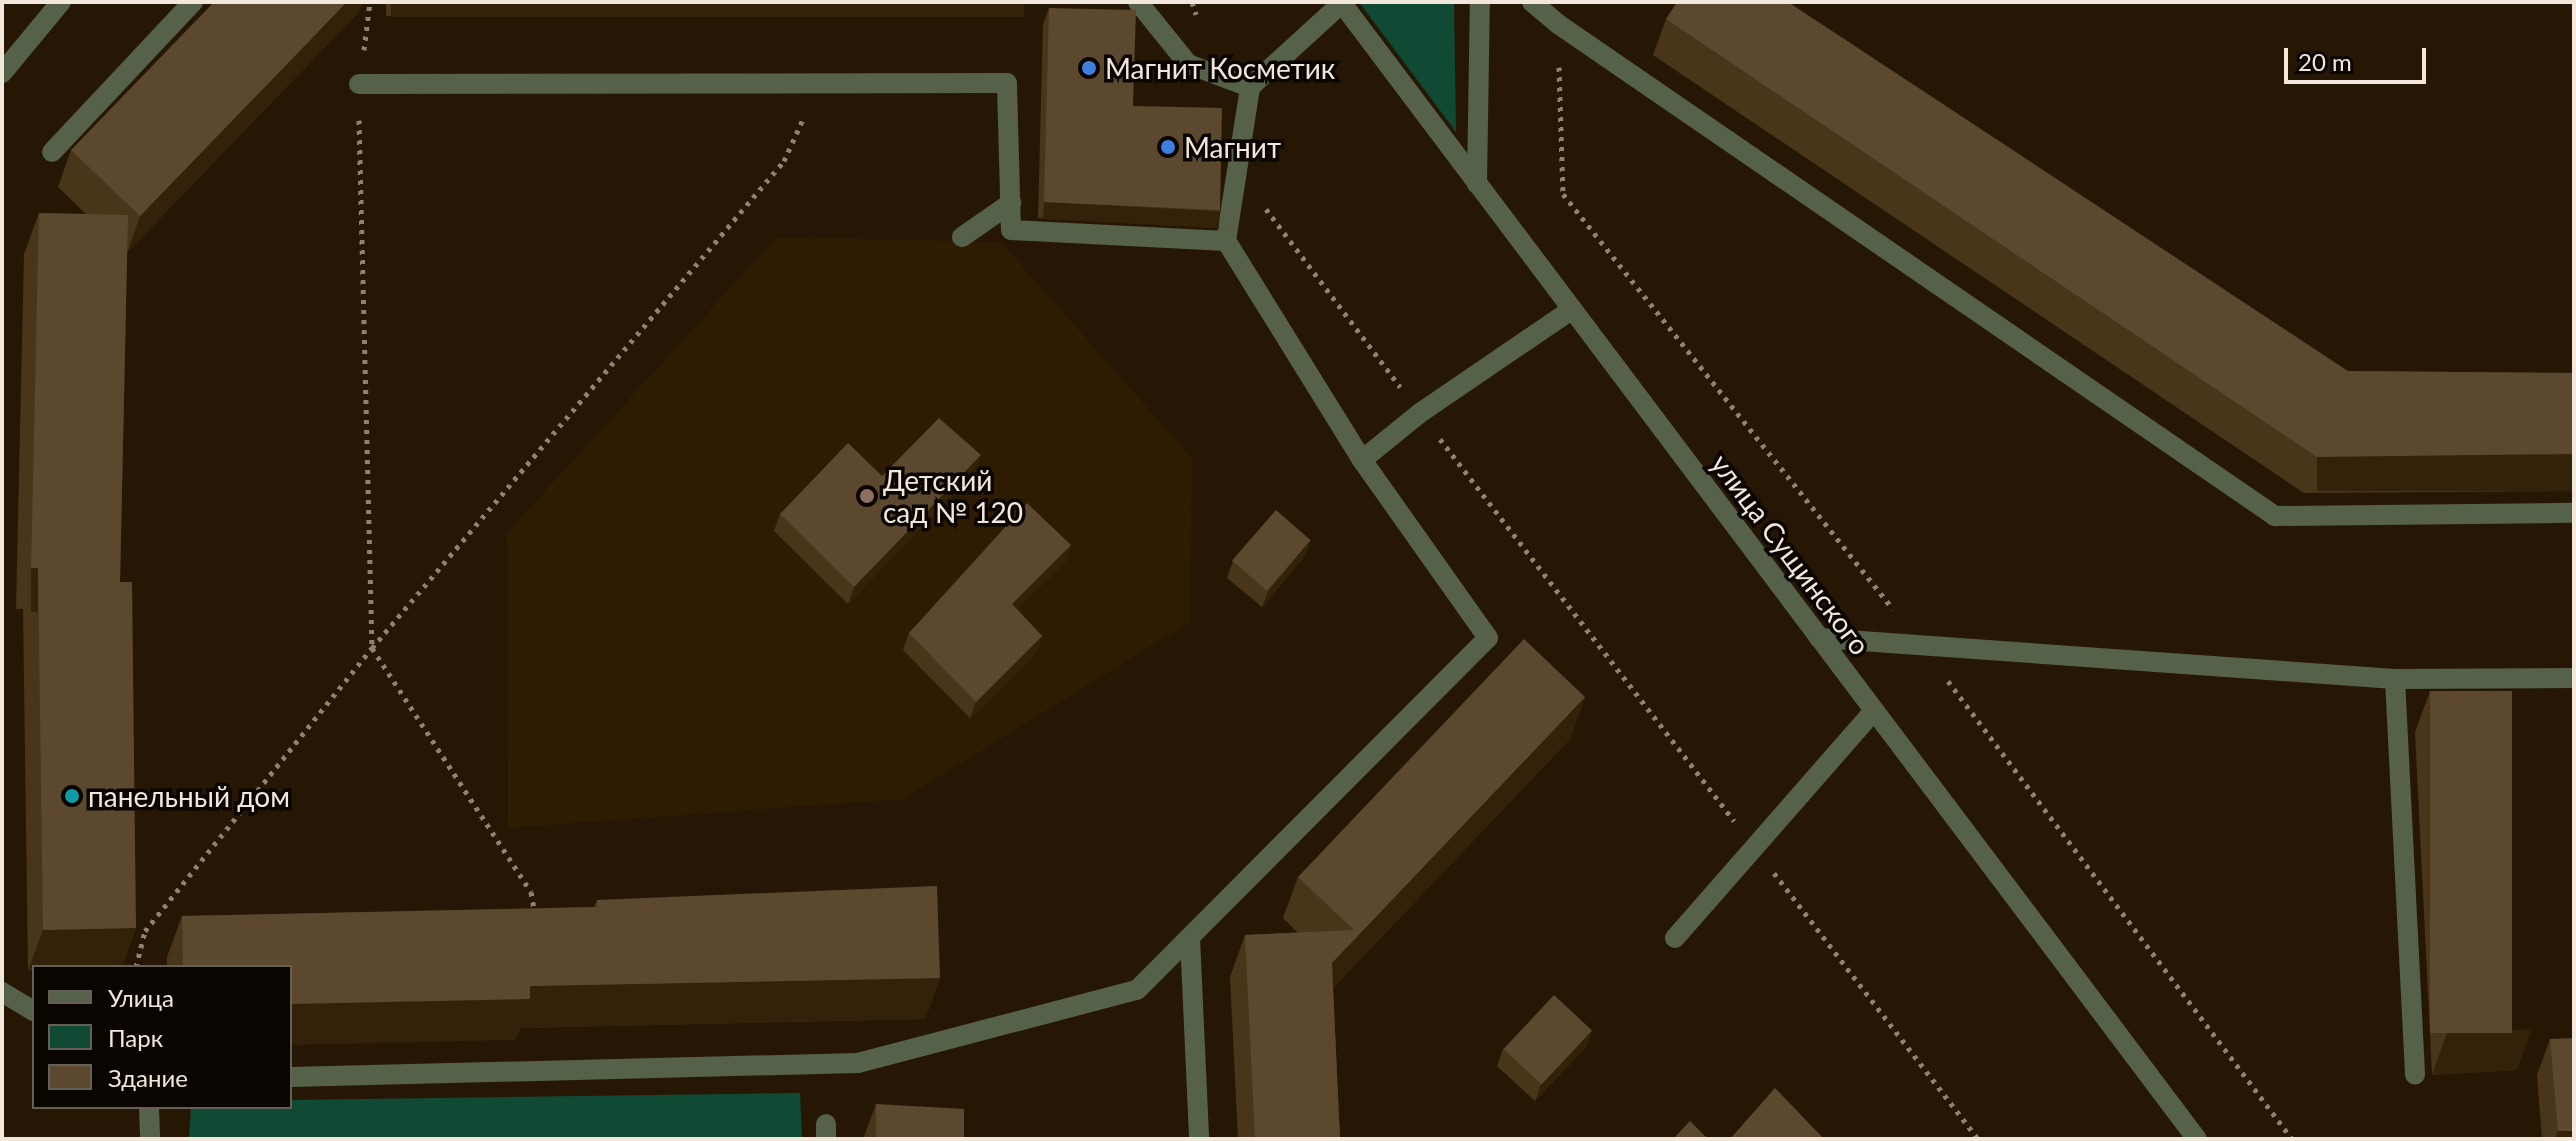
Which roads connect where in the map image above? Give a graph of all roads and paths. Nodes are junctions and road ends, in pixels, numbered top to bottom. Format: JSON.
{"nodes":[{"id":1,"x":61,"y":2,"type":"edge"},
{"id":2,"x":193,"y":2,"type":"edge"},
{"id":3,"x":370,"y":2,"type":"edge"},
{"id":4,"x":1138,"y":2,"type":"edge"},
{"id":5,"x":1192,"y":2,"type":"edge"},
{"id":6,"x":1480,"y":2,"type":"edge"},
{"id":7,"x":1532,"y":2,"type":"edge"},
{"id":8,"x":1342,"y":3,"type":"edge"},
{"id":9,"x":1197,"y":17,"type":"dead end"},
{"id":10,"x":1558,"y":24,"type":"junction"},
{"id":11,"x":2,"y":73,"type":"edge"},
{"id":12,"x":819,"y":83,"type":"junction"},
{"id":13,"x":359,"y":84,"type":"junction"},
{"id":14,"x":1250,"y":87,"type":"junction"},
{"id":15,"x":52,"y":152,"type":"dead end"},
{"id":16,"x":1237,"y":171,"type":"junction"},
{"id":17,"x":1477,"y":184,"type":"junction"},
{"id":18,"x":1011,"y":203,"type":"junction"},
{"id":19,"x":962,"y":237,"type":"dead end"},
{"id":20,"x":1226,"y":241,"type":"junction"},
{"id":21,"x":1571,"y":310,"type":"junction"},
{"id":22,"x":1420,"y":413,"type":"junction"},
{"id":23,"x":1362,"y":460,"type":"junction"},
{"id":24,"x":2574,"y":513,"type":"edge"},
{"id":25,"x":1819,"y":638,"type":"junction"},
{"id":26,"x":1920,"y":644,"type":"junction"},
{"id":27,"x":372,"y":648,"type":"junction"},
{"id":28,"x":2574,"y":678,"type":"edge"},
{"id":29,"x":2395,"y":679,"type":"junction"},
{"id":30,"x":1874,"y":711,"type":"junction"},
{"id":31,"x":1754,"y":848,"type":"junction"},
{"id":32,"x":537,"y":921,"type":"edge"},
{"id":33,"x":1190,"y":938,"type":"junction"},
{"id":34,"x":1675,"y":938,"type":"dead end"},
{"id":35,"x":136,"y":965,"type":"edge"},
{"id":36,"x":2,"y":992,"type":"edge"},
{"id":37,"x":32,"y":1010,"type":"edge"},
{"id":38,"x":2415,"y":1074,"type":"dead end"},
{"id":39,"x":292,"y":1077,"type":"edge"},
{"id":40,"x":149,"y":1109,"type":"edge"},
{"id":41,"x":150,"y":1139,"type":"edge"},
{"id":42,"x":1199,"y":1139,"type":"edge"},
{"id":43,"x":1978,"y":1139,"type":"edge"},
{"id":44,"x":2197,"y":1139,"type":"edge"},
{"id":45,"x":2292,"y":1139,"type":"edge"}],
"edges":[{"from":1,"to":11,"type":"street"},
{"from":2,"to":15,"type":"street"},
{"from":3,"to":13,"type":"path"},
{"from":4,"to":14,"type":"street"},
{"from":5,"to":9,"type":"path"},
{"from":6,"to":17,"type":"street"},
{"from":7,"to":10,"type":"street"},
{"from":8,"to":14,"type":"street"},
{"from":8,"to":17,"type":"street","name":"улица Сущинского"},
{"from":10,"to":24,"type":"street"},
{"from":10,"to":26,"type":"path"},
{"from":12,"to":13,"type":"street"},
{"from":12,"to":18,"type":"street"},
{"from":12,"to":27,"type":"path"},
{"from":13,"to":27,"type":"path"},
{"from":14,"to":16,"type":"street"},
{"from":16,"to":20,"type":"street"},
{"from":16,"to":22,"type":"path"},
{"from":17,"to":21,"type":"street","name":"улица Сущинского"},
{"from":18,"to":19,"type":"street"},
{"from":18,"to":20,"type":"street"},
{"from":20,"to":23,"type":"street"},
{"from":21,"to":22,"type":"street"},
{"from":21,"to":25,"type":"street","name":"улица Сущинского"},
{"from":22,"to":23,"type":"street"},
{"from":22,"to":31,"type":"path"},
{"from":23,"to":33,"type":"street"},
{"from":25,"to":26,"type":"street"},
{"from":25,"to":30,"type":"street","name":"улица Сущинского"},
{"from":26,"to":29,"type":"street"},
{"from":26,"to":45,"type":"path"},
{"from":27,"to":32,"type":"path"},
{"from":27,"to":35,"type":"path"},
{"from":28,"to":29,"type":"street"},
{"from":29,"to":38,"type":"street"},
{"from":30,"to":31,"type":"street"},
{"from":30,"to":44,"type":"street","name":"улица Сущинского"},
{"from":31,"to":34,"type":"street"},
{"from":31,"to":43,"type":"path"},
{"from":33,"to":39,"type":"street"},
{"from":33,"to":42,"type":"street"},
{"from":36,"to":37,"type":"street"},
{"from":40,"to":41,"type":"street"}]}
